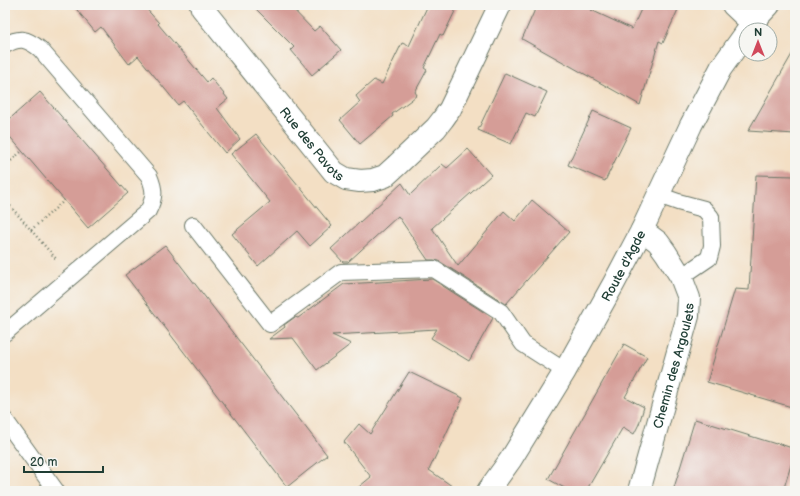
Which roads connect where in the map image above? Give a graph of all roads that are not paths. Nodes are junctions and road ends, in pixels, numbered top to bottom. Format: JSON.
{"nodes":[{"id":1,"x":201,"y":5,"type":"edge"},
{"id":2,"x":500,"y":5,"type":"edge"},
{"id":3,"x":733,"y":5,"type":"edge"},
{"id":4,"x":769,"y":5,"type":"edge"},
{"id":5,"x":744,"y":22,"type":"edge"},
{"id":6,"x":755,"y":22,"type":"edge"},
{"id":7,"x":738,"y":44,"type":"edge"},
{"id":8,"x":5,"y":45,"type":"edge"},
{"id":9,"x":658,"y":195,"type":"junction"},
{"id":10,"x":193,"y":225,"type":"dead end"},
{"id":11,"x":642,"y":230,"type":"junction"},
{"id":12,"x":681,"y":277,"type":"junction"},
{"id":13,"x":5,"y":333,"type":"edge"},
{"id":14,"x":565,"y":372,"type":"junction"},
{"id":15,"x":5,"y":420,"type":"edge"},
{"id":16,"x":56,"y":491,"type":"edge"},
{"id":17,"x":488,"y":491,"type":"edge"},
{"id":18,"x":639,"y":491,"type":"edge"}],
"edges":[{"from":1,"to":2,"type":"street","name":"Rue des Pavots"},
{"from":3,"to":5,"type":"street"},
{"from":4,"to":6,"type":"street","name":"Route d'Agde"},
{"from":7,"to":9,"type":"street","name":"Route d'Agde"},
{"from":8,"to":13,"type":"lane"},
{"from":9,"to":11,"type":"street","name":"Route d'Agde"},
{"from":9,"to":12,"type":"lane"},
{"from":10,"to":14,"type":"lane"},
{"from":11,"to":12,"type":"street","name":"Chemin des Argoulets"},
{"from":11,"to":14,"type":"street","name":"Route d'Agde"},
{"from":12,"to":18,"type":"street","name":"Chemin des Argoulets"},
{"from":14,"to":17,"type":"street","name":"Route d'Agde"},
{"from":15,"to":16,"type":"lane"}]}
